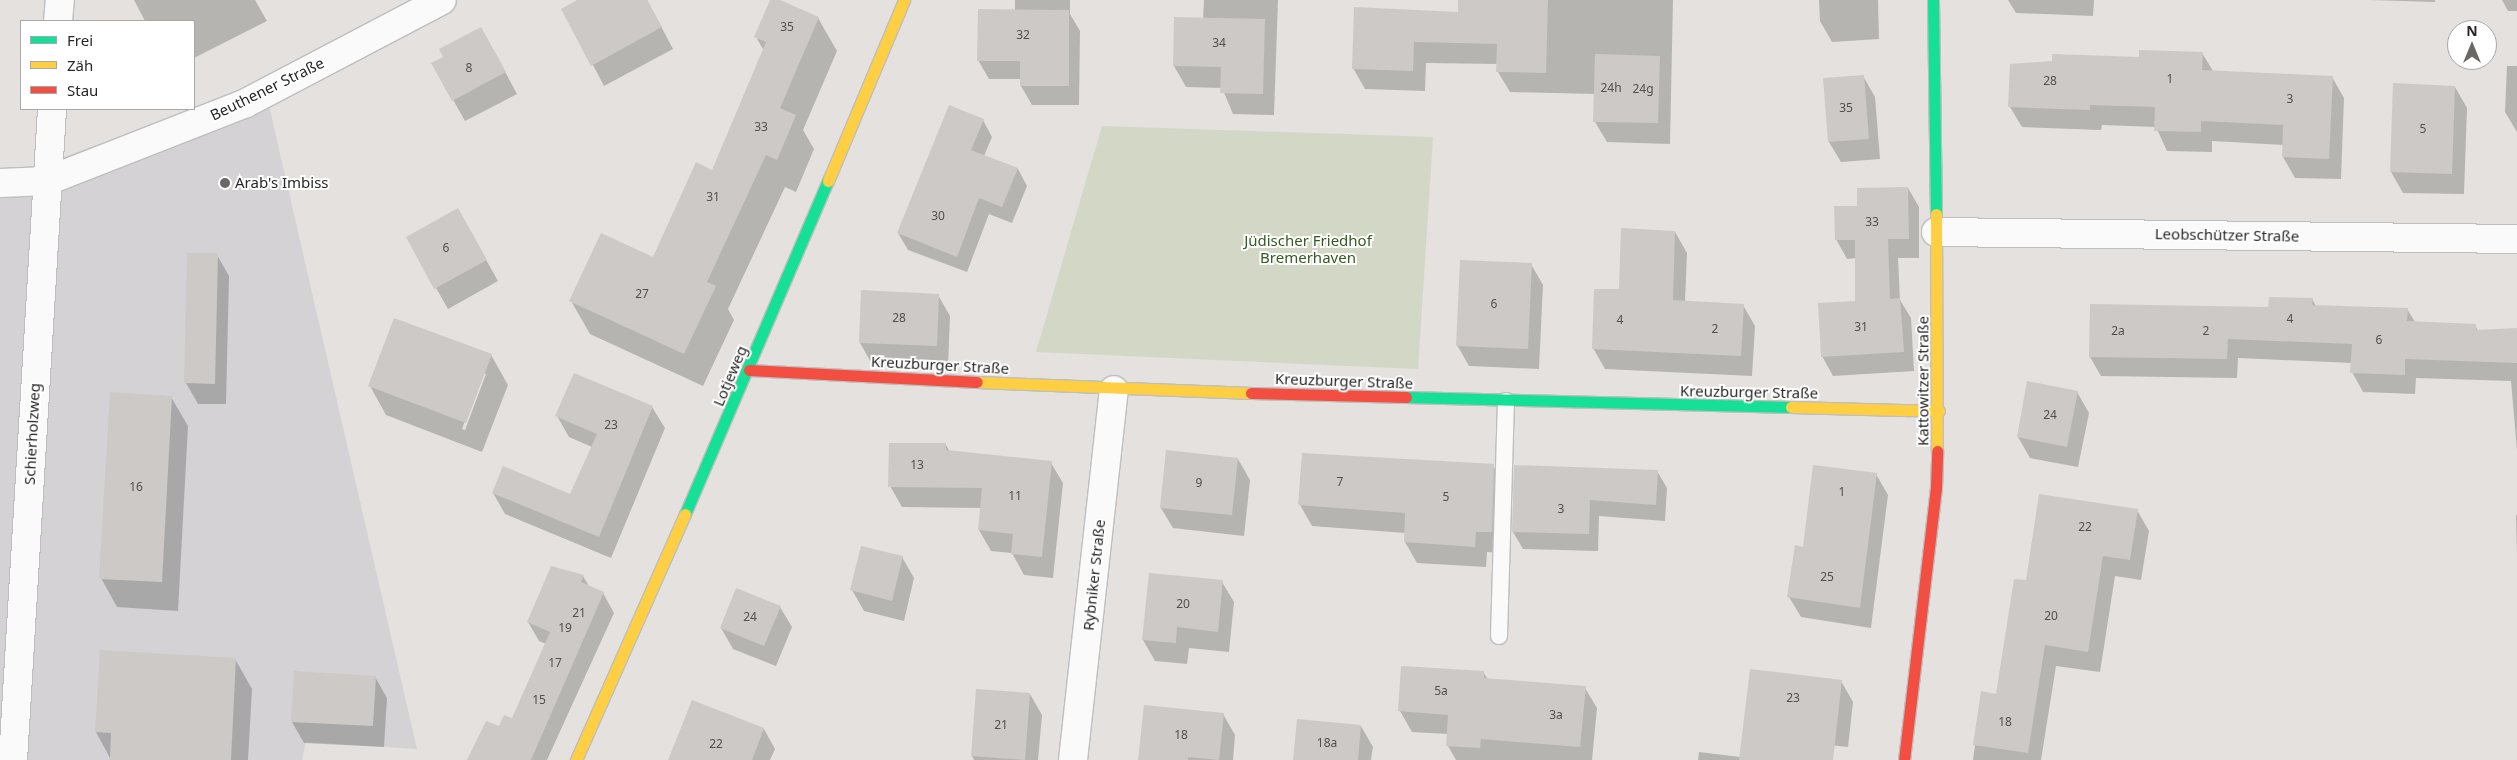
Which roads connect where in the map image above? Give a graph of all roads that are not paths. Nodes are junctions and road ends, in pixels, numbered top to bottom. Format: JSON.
{"nodes":[{"id":1,"x":60,"y":0,"type":"edge"},
{"id":2,"x":442,"y":0,"type":"edge"},
{"id":3,"x":904,"y":0,"type":"edge"},
{"id":4,"x":1932,"y":0,"type":"edge"},
{"id":5,"x":58,"y":20,"type":"edge"},
{"id":6,"x":52,"y":110,"type":"edge"},
{"id":7,"x":48,"y":181,"type":"junction"},
{"id":8,"x":0,"y":183,"type":"edge"},
{"id":9,"x":1936,"y":232,"type":"junction"},
{"id":10,"x":2517,"y":239,"type":"edge"},
{"id":11,"x":749,"y":370,"type":"junction"},
{"id":12,"x":1114,"y":390,"type":"junction"},
{"id":13,"x":1506,"y":401,"type":"junction"},
{"id":14,"x":1939,"y":411,"type":"junction"},
{"id":15,"x":1499,"y":636,"type":"dead end"},
{"id":16,"x":13,"y":760,"type":"edge"},
{"id":17,"x":576,"y":760,"type":"edge"},
{"id":18,"x":1073,"y":760,"type":"edge"},
{"id":19,"x":1904,"y":760,"type":"edge"}],
"edges":[{"from":1,"to":5,"type":"street"},
{"from":2,"to":7,"type":"street","name":"Beuthener Straße"},
{"from":3,"to":11,"type":"street","name":"Lotjeweg"},
{"from":4,"to":9,"type":"street","name":"Kattowitzer Straße"},
{"from":6,"to":7,"type":"street","name":"Schierholzweg"},
{"from":7,"to":8,"type":"street","name":"Beuthener Straße"},
{"from":7,"to":16,"type":"street","name":"Schierholzweg"},
{"from":9,"to":10,"type":"street","name":"Leobschützer Straße"},
{"from":9,"to":14,"type":"street","name":"Kattowitzer Straße"},
{"from":11,"to":12,"type":"street","name":"Kreuzburger Straße"},
{"from":11,"to":17,"type":"street","name":"Lotjeweg"},
{"from":12,"to":13,"type":"street","name":"Kreuzburger Straße"},
{"from":12,"to":18,"type":"street","name":"Rybniker Straße"},
{"from":13,"to":14,"type":"street","name":"Kreuzburger Straße"},
{"from":13,"to":15,"type":"lane"},
{"from":14,"to":19,"type":"street","name":"Kattowitzer Straße"}]}
